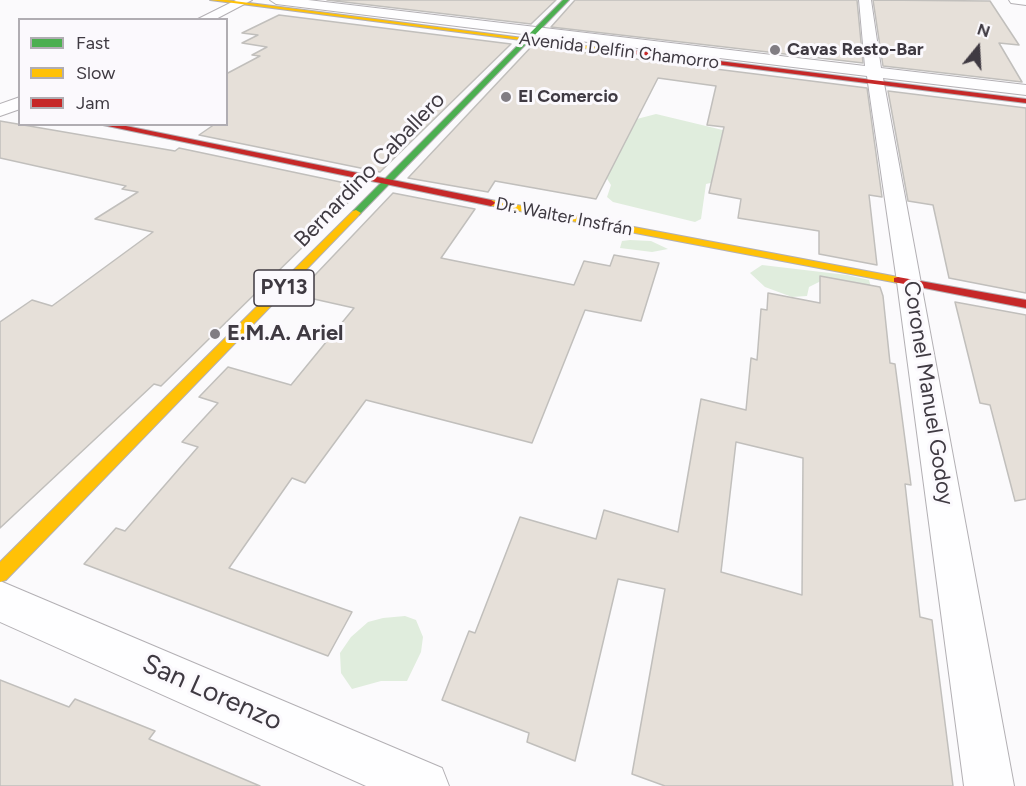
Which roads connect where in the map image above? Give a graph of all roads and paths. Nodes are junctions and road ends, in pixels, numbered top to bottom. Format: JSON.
{"nodes":[{"id":1,"x":213,"y":0,"type":"edge"},
{"id":2,"x":276,"y":0,"type":"edge"},
{"id":3,"x":566,"y":0,"type":"edge"},
{"id":4,"x":866,"y":0,"type":"edge"},
{"id":5,"x":1015,"y":0,"type":"edge"},
{"id":6,"x":1026,"y":1,"type":"edge"},
{"id":7,"x":242,"y":2,"type":"edge"},
{"id":8,"x":206,"y":18,"type":"edge"},
{"id":9,"x":530,"y":36,"type":"junction"},
{"id":10,"x":875,"y":77,"type":"junction"},
{"id":11,"x":1026,"y":90,"type":"edge"},
{"id":12,"x":1026,"y":101,"type":"edge"},
{"id":13,"x":112,"y":126,"type":"edge"},
{"id":14,"x":387,"y":183,"type":"junction"},
{"id":15,"x":910,"y":282,"type":"junction"},
{"id":16,"x":1026,"y":304,"type":"edge"},
{"id":17,"x":0,"y":574,"type":"edge"},
{"id":18,"x":0,"y":601,"type":"edge"},
{"id":19,"x":424,"y":786,"type":"edge"},
{"id":20,"x":989,"y":786,"type":"edge"}],
"edges":[{"from":1,"to":7,"type":"main road","name":"Avenida Delfin Chamorro"},
{"from":2,"to":9,"type":"street","name":"Avenida Delfin Chamorro"},
{"from":3,"to":9,"type":"main road","name":"Bernardino Caballero","number":"PY13"},
{"from":4,"to":10,"type":"street","name":"Coronel Manuel Godoy"},
{"from":5,"to":6,"type":"street"},
{"from":7,"to":8,"type":"street"},
{"from":7,"to":9,"type":"main road","name":"Avenida Delfin Chamorro"},
{"from":9,"to":10,"type":"street","name":"Avenida Delfin Chamorro"},
{"from":9,"to":14,"type":"main road","name":"Bernardino Caballero","number":"PY13"},
{"from":10,"to":11,"type":"street","name":"Avenida Delfin Chamorro"},
{"from":10,"to":12,"type":"main road","name":"Avenida Delfin Chamorro"},
{"from":10,"to":15,"type":"street","name":"Coronel Manuel Godoy"},
{"from":13,"to":14,"type":"main road","name":"Dr. Walter Insfrán"},
{"from":14,"to":15,"type":"main road","name":"Dr. Walter Insfrán"},
{"from":14,"to":17,"type":"main road","name":"Bernardino Caballero","number":"PY13"},
{"from":15,"to":16,"type":"main road","name":"Dr. Walter Insfrán"},
{"from":15,"to":20,"type":"street","name":"Coronel Manuel Godoy"},
{"from":18,"to":19,"type":"street","name":"San Lorenzo"}]}
